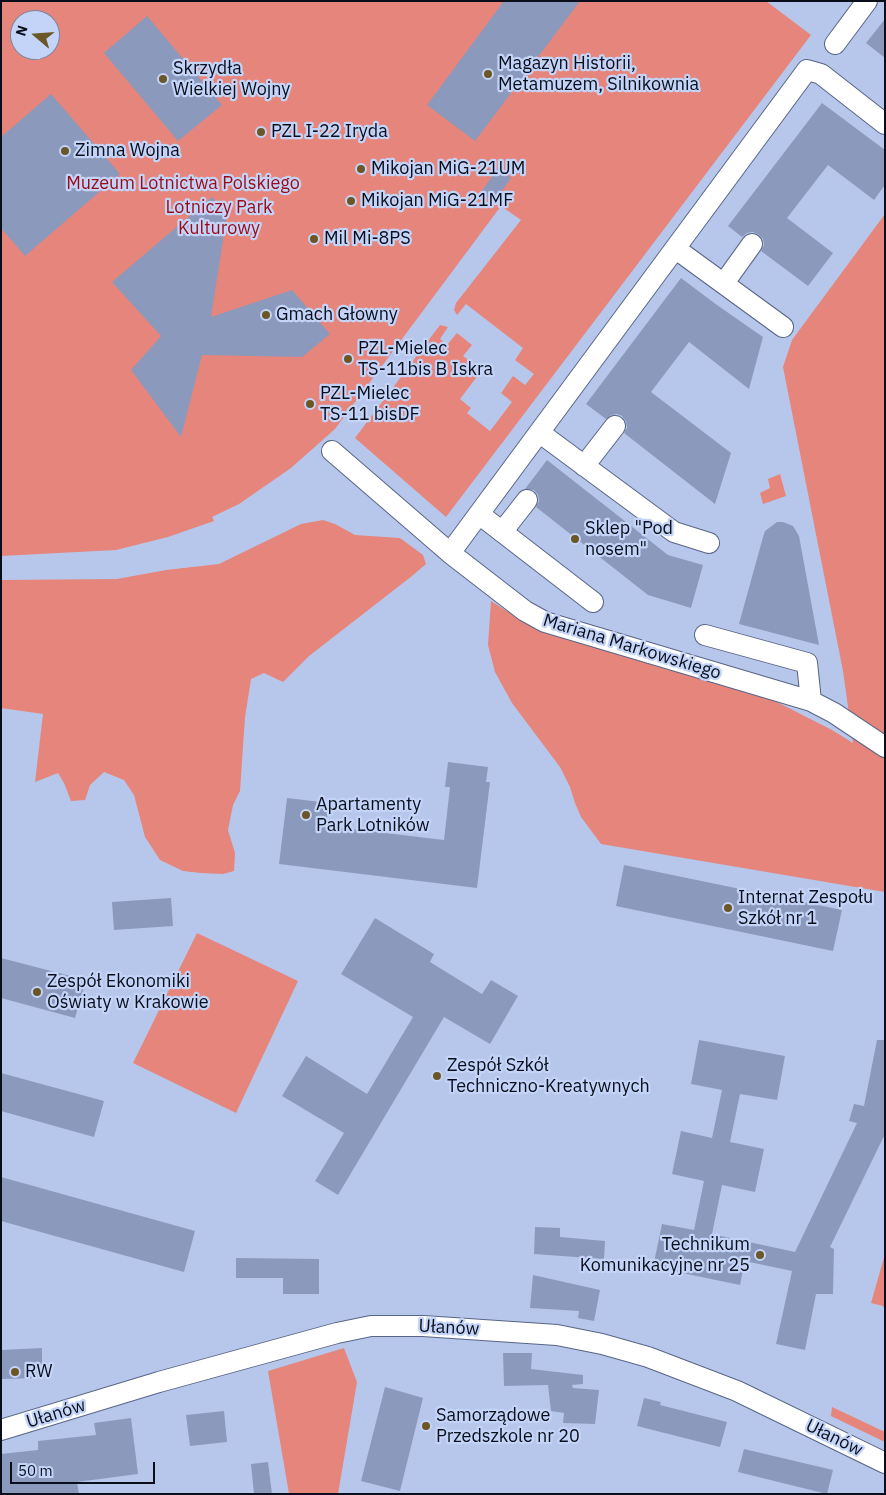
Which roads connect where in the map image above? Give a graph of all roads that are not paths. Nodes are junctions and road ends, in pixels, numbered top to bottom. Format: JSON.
{"nodes":[{"id":1,"x":867,"y":1,"type":"edge"},
{"id":2,"x":835,"y":44,"type":"dead end"},
{"id":3,"x":885,"y":124,"type":"edge"},
{"id":4,"x":752,"y":244,"type":"dead end"},
{"id":5,"x":676,"y":249,"type":"junction"},
{"id":6,"x":724,"y":283,"type":"junction"},
{"id":7,"x":782,"y":327,"type":"dead end"},
{"id":8,"x":615,"y":426,"type":"dead end"},
{"id":9,"x":540,"y":432,"type":"junction"},
{"id":10,"x":332,"y":452,"type":"dead end"},
{"id":11,"x":584,"y":466,"type":"junction"},
{"id":12,"x":527,"y":500,"type":"dead end"},
{"id":13,"x":479,"y":514,"type":"junction"},
{"id":14,"x":502,"y":532,"type":"junction"},
{"id":15,"x":709,"y":543,"type":"dead end"},
{"id":16,"x":450,"y":553,"type":"junction"},
{"id":17,"x":593,"y":602,"type":"dead end"},
{"id":18,"x":705,"y":635,"type":"dead end"},
{"id":19,"x":811,"y":701,"type":"junction"},
{"id":20,"x":885,"y":747,"type":"edge"},
{"id":21,"x":1,"y":1430,"type":"edge"},
{"id":22,"x":885,"y":1463,"type":"edge"}],
"edges":[{"from":1,"to":2,"type":"street"},
{"from":3,"to":5,"type":"street"},
{"from":4,"to":6,"type":"street"},
{"from":5,"to":6,"type":"street"},
{"from":5,"to":9,"type":"street"},
{"from":6,"to":7,"type":"street"},
{"from":8,"to":11,"type":"street"},
{"from":9,"to":11,"type":"street"},
{"from":9,"to":13,"type":"street"},
{"from":10,"to":16,"type":"street","name":"Mariana Markowskiego"},
{"from":11,"to":15,"type":"street"},
{"from":12,"to":14,"type":"street"},
{"from":13,"to":14,"type":"street"},
{"from":13,"to":16,"type":"street"},
{"from":14,"to":17,"type":"street"},
{"from":16,"to":19,"type":"street","name":"Mariana Markowskiego"},
{"from":18,"to":19,"type":"street"},
{"from":19,"to":20,"type":"street","name":"Mariana Markowskiego"},
{"from":21,"to":22,"type":"street","name":"Ułanów"}]}
